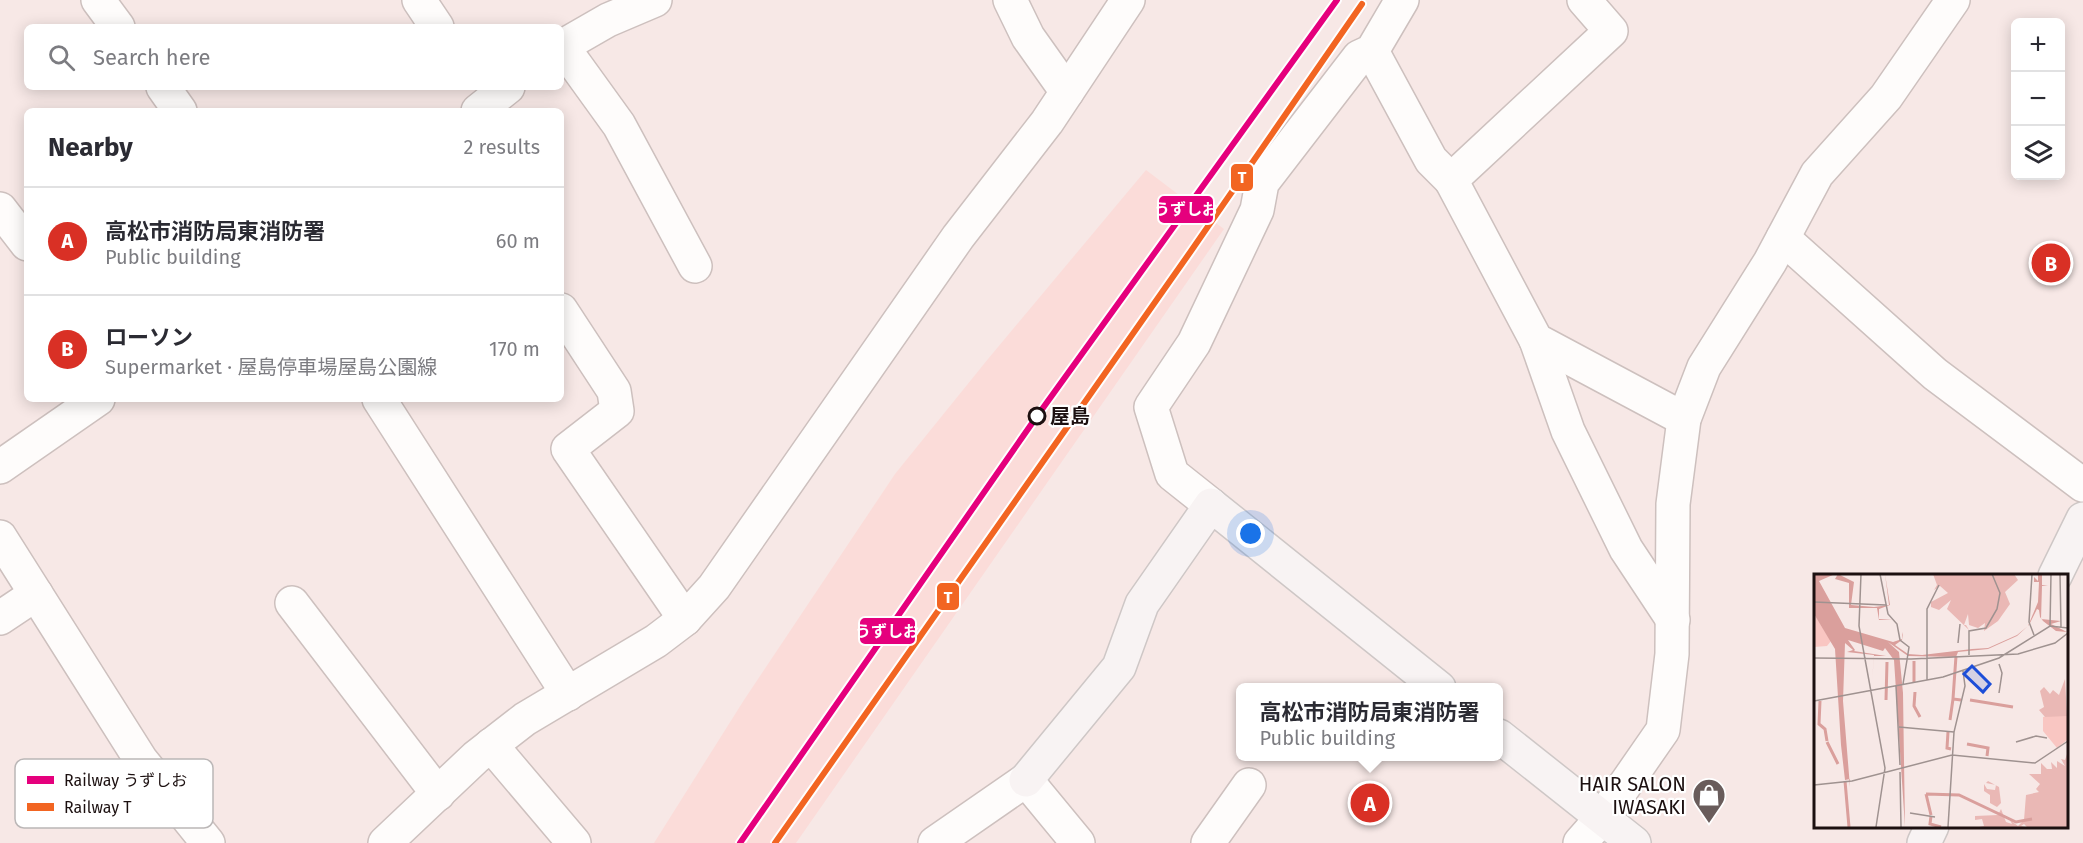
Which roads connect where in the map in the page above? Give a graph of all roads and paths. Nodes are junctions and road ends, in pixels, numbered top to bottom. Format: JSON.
{"nodes":[{"id":1,"x":98,"y":0,"type":"edge"},
{"id":2,"x":419,"y":0,"type":"edge"},
{"id":3,"x":655,"y":0,"type":"edge"},
{"id":4,"x":1010,"y":0,"type":"edge"},
{"id":5,"x":1128,"y":0,"type":"edge"},
{"id":6,"x":1402,"y":0,"type":"edge"},
{"id":7,"x":1584,"y":0,"type":"edge"},
{"id":8,"x":1953,"y":0,"type":"edge"},
{"id":9,"x":618,"y":7,"type":"edge"},
{"id":10,"x":116,"y":24,"type":"edge"},
{"id":11,"x":434,"y":24,"type":"edge"},
{"id":12,"x":564,"y":45,"type":"edge"},
{"id":13,"x":564,"y":49,"type":"edge"},
{"id":14,"x":1372,"y":51,"type":"junction"},
{"id":15,"x":165,"y":90,"type":"edge"},
{"id":16,"x":1067,"y":92,"type":"junction"},
{"id":17,"x":178,"y":108,"type":"edge"},
{"id":18,"x":1451,"y":180,"type":"junction"},
{"id":19,"x":0,"y":209,"type":"edge"},
{"id":20,"x":1783,"y":238,"type":"junction"},
{"id":21,"x":24,"y":240,"type":"edge"},
{"id":22,"x":695,"y":266,"type":"dead end"},
{"id":23,"x":564,"y":315,"type":"edge"},
{"id":24,"x":1536,"y":340,"type":"junction"},
{"id":25,"x":94,"y":402,"type":"edge"},
{"id":26,"x":382,"y":402,"type":"edge"},
{"id":27,"x":1684,"y":419,"type":"junction"},
{"id":28,"x":0,"y":467,"type":"edge"},
{"id":29,"x":2083,"y":485,"type":"edge"},
{"id":30,"x":1211,"y":505,"type":"junction"},
{"id":31,"x":2083,"y":519,"type":"edge"},
{"id":32,"x":0,"y":537,"type":"edge"},
{"id":33,"x":2056,"y":574,"type":"edge"},
{"id":34,"x":36,"y":594,"type":"junction"},
{"id":35,"x":292,"y":603,"type":"dead end"},
{"id":36,"x":0,"y":618,"type":"edge"},
{"id":37,"x":685,"y":619,"type":"junction"},
{"id":38,"x":1673,"y":620,"type":"junction"},
{"id":39,"x":1434,"y":683,"type":"edge"},
{"id":40,"x":568,"y":694,"type":"junction"},
{"id":41,"x":1503,"y":739,"type":"edge"},
{"id":42,"x":491,"y":745,"type":"junction"},
{"id":43,"x":140,"y":759,"type":"edge"},
{"id":44,"x":1026,"y":780,"type":"junction"},
{"id":45,"x":1250,"y":785,"type":"dead end"},
{"id":46,"x":438,"y":794,"type":"junction"},
{"id":47,"x":1602,"y":818,"type":"junction"},
{"id":48,"x":196,"y":828,"type":"edge"},
{"id":49,"x":1931,"y":828,"type":"edge"},
{"id":50,"x":208,"y":843,"type":"edge"},
{"id":51,"x":385,"y":843,"type":"edge"},
{"id":52,"x":574,"y":843,"type":"edge"},
{"id":53,"x":935,"y":843,"type":"edge"},
{"id":54,"x":1078,"y":843,"type":"edge"},
{"id":55,"x":1208,"y":843,"type":"edge"},
{"id":56,"x":1580,"y":843,"type":"edge"},
{"id":57,"x":1634,"y":843,"type":"edge"},
{"id":58,"x":1924,"y":843,"type":"edge"}],
"edges":[{"from":1,"to":10,"type":"street"},
{"from":2,"to":11,"type":"street"},
{"from":3,"to":9,"type":"street"},
{"from":4,"to":16,"type":"street"},
{"from":5,"to":16,"type":"street"},
{"from":6,"to":14,"type":"street"},
{"from":7,"to":18,"type":"street"},
{"from":8,"to":20,"type":"street"},
{"from":9,"to":12,"type":"street"},
{"from":13,"to":22,"type":"street"},
{"from":14,"to":18,"type":"street"},
{"from":14,"to":30,"type":"street"},
{"from":15,"to":17,"type":"street"},
{"from":16,"to":37,"type":"street"},
{"from":18,"to":24,"type":"street"},
{"from":19,"to":21,"type":"street"},
{"from":20,"to":27,"type":"street"},
{"from":20,"to":29,"type":"street"},
{"from":23,"to":37,"type":"street"},
{"from":24,"to":27,"type":"street"},
{"from":24,"to":38,"type":"street"},
{"from":25,"to":28,"type":"street"},
{"from":26,"to":40,"type":"street"},
{"from":27,"to":38,"type":"street"},
{"from":30,"to":39,"type":"main road"},
{"from":30,"to":44,"type":"main road"},
{"from":31,"to":33,"type":"main road"},
{"from":32,"to":34,"type":"street"},
{"from":34,"to":36,"type":"street"},
{"from":34,"to":43,"type":"street"},
{"from":35,"to":46,"type":"street"},
{"from":37,"to":40,"type":"street"},
{"from":38,"to":47,"type":"street"},
{"from":40,"to":42,"type":"street"},
{"from":41,"to":47,"type":"main road"},
{"from":42,"to":46,"type":"street"},
{"from":42,"to":52,"type":"street"},
{"from":44,"to":53,"type":"street"},
{"from":44,"to":54,"type":"street"},
{"from":45,"to":55,"type":"street"},
{"from":46,"to":51,"type":"street"},
{"from":47,"to":56,"type":"street"},
{"from":47,"to":57,"type":"main road"},
{"from":48,"to":50,"type":"street"},
{"from":49,"to":58,"type":"main road"}]}
